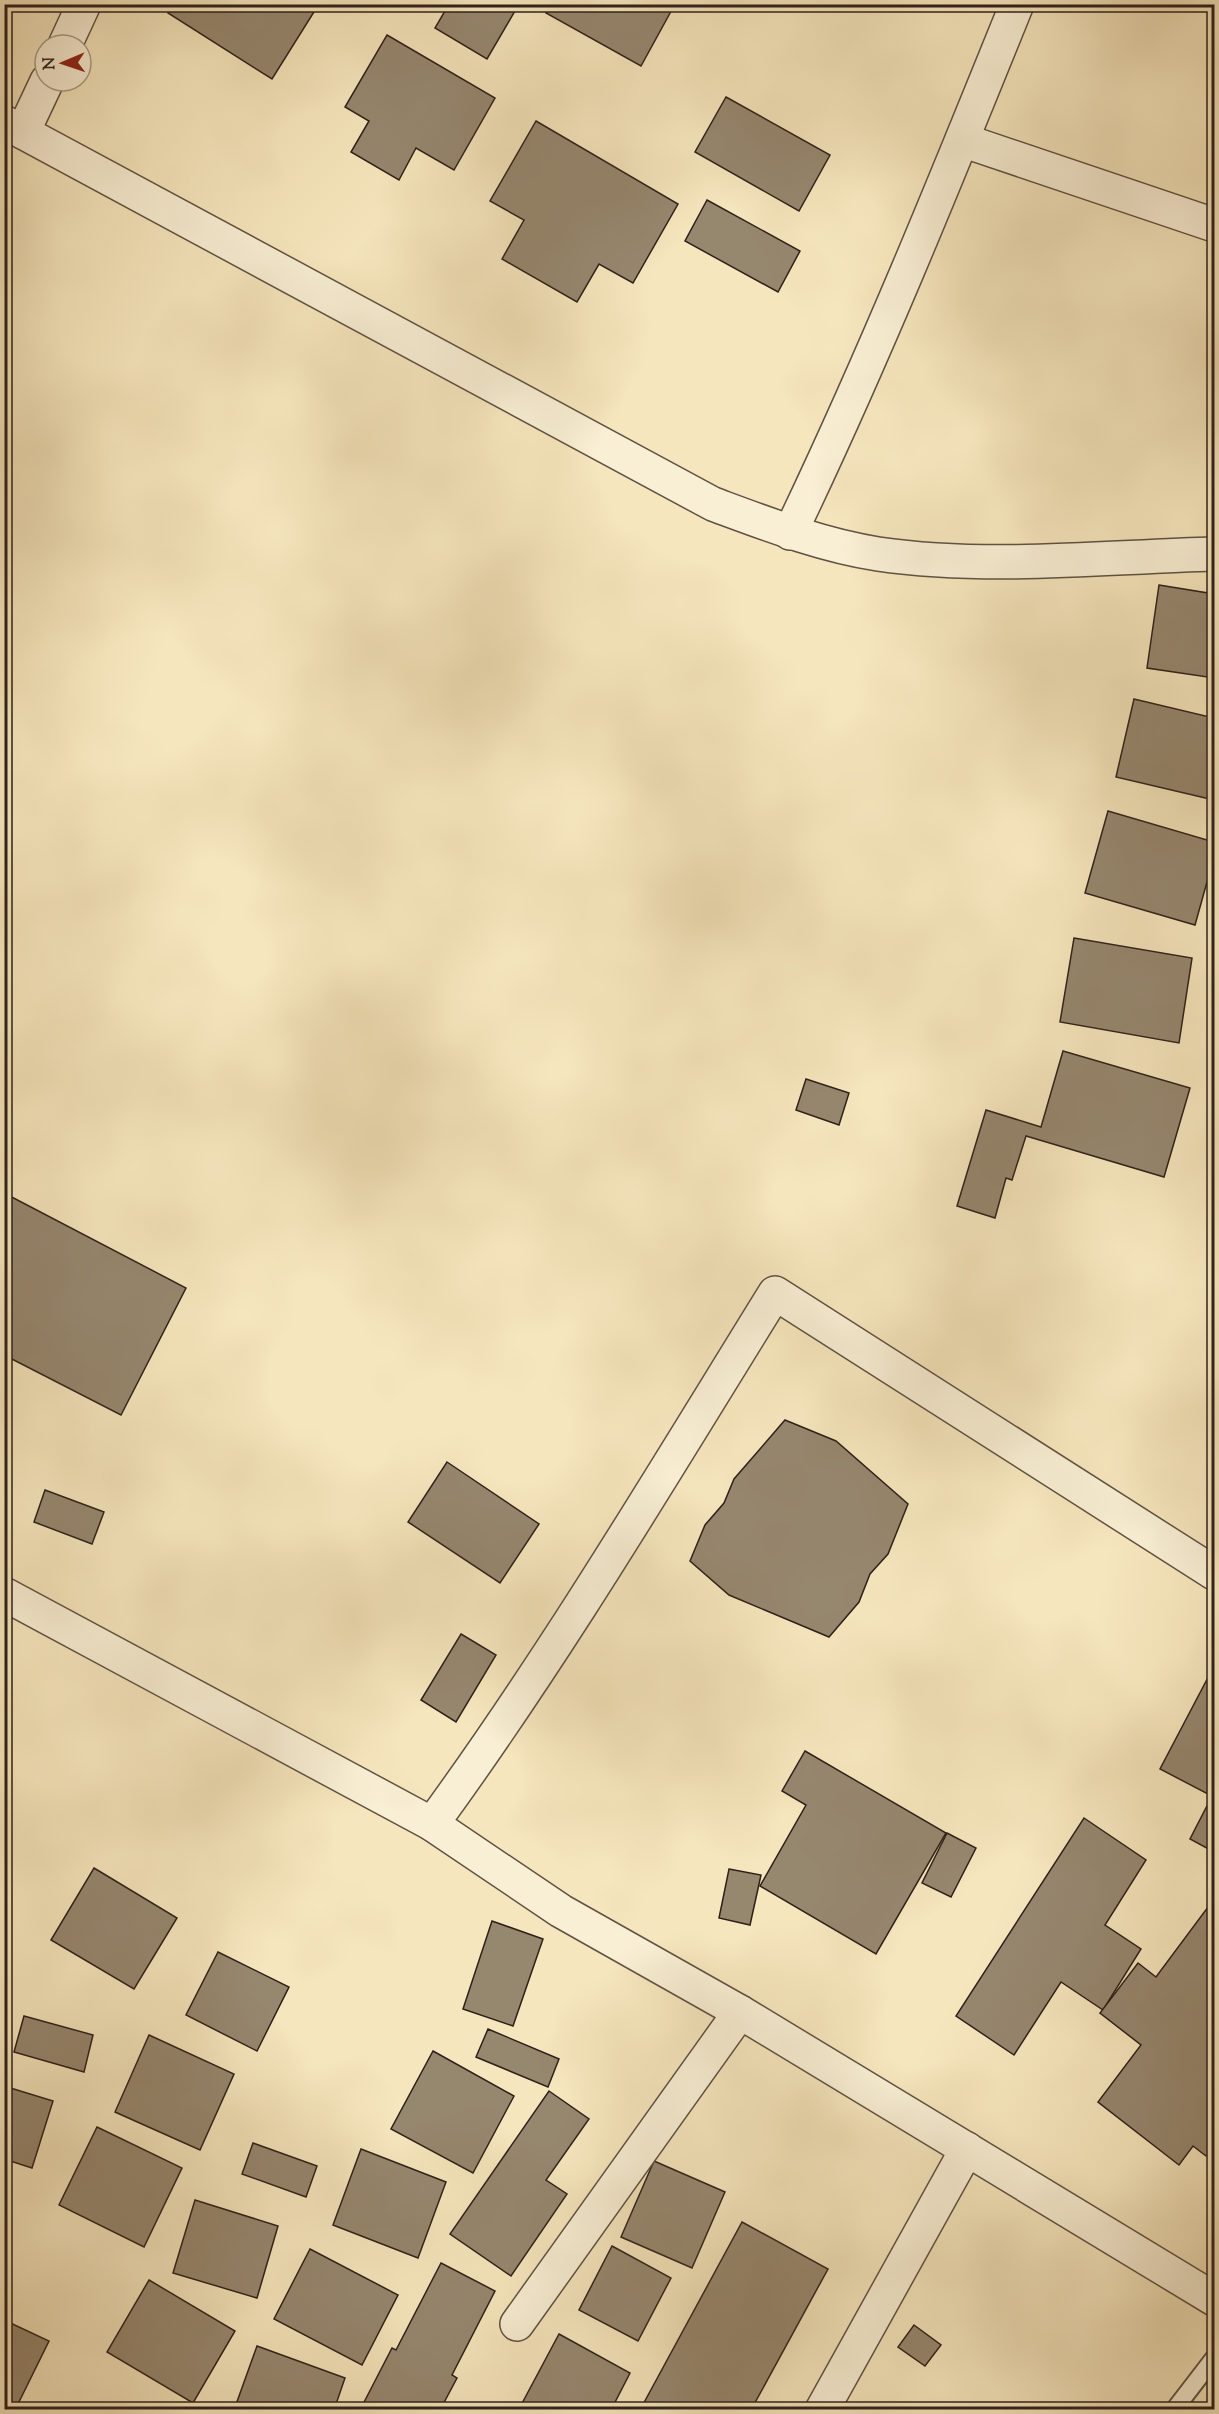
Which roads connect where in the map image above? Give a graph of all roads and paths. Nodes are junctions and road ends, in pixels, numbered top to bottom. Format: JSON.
{"nodes":[{"id":1,"x":84,"y":4,"type":"edge"},
{"id":2,"x":1017,"y":4,"type":"edge"},
{"id":3,"x":71,"y":33,"type":"edge"},
{"id":4,"x":38,"y":93,"type":"edge"},
{"id":5,"x":14,"y":127,"type":"edge"},
{"id":6,"x":962,"y":140,"type":"junction"},
{"id":7,"x":1215,"y":225,"type":"edge"},
{"id":8,"x":790,"y":533,"type":"junction"},
{"id":9,"x":1215,"y":554,"type":"edge"},
{"id":10,"x":1215,"y":1573,"type":"edge"},
{"id":11,"x":4,"y":1594,"type":"edge"},
{"id":12,"x":432,"y":1824,"type":"junction"},
{"id":13,"x":740,"y":2012,"type":"junction"},
{"id":14,"x":967,"y":2149,"type":"junction"},
{"id":15,"x":1215,"y":2299,"type":"edge"},
{"id":16,"x":517,"y":2324,"type":"dead end"},
{"id":17,"x":1215,"y":2358,"type":"edge"},
{"id":18,"x":822,"y":2409,"type":"edge"},
{"id":19,"x":1174,"y":2409,"type":"edge"}],
"edges":[{"from":1,"to":3,"type":"street"},
{"from":2,"to":6,"type":"street"},
{"from":4,"to":5,"type":"street"},
{"from":5,"to":8,"type":"street"},
{"from":6,"to":7,"type":"street"},
{"from":6,"to":8,"type":"street"},
{"from":8,"to":9,"type":"street"},
{"from":10,"to":12,"type":"street"},
{"from":11,"to":12,"type":"street"},
{"from":12,"to":13,"type":"street"},
{"from":13,"to":14,"type":"street"},
{"from":13,"to":16,"type":"street"},
{"from":14,"to":15,"type":"street"},
{"from":14,"to":18,"type":"street"},
{"from":17,"to":19,"type":"lane"}]}
